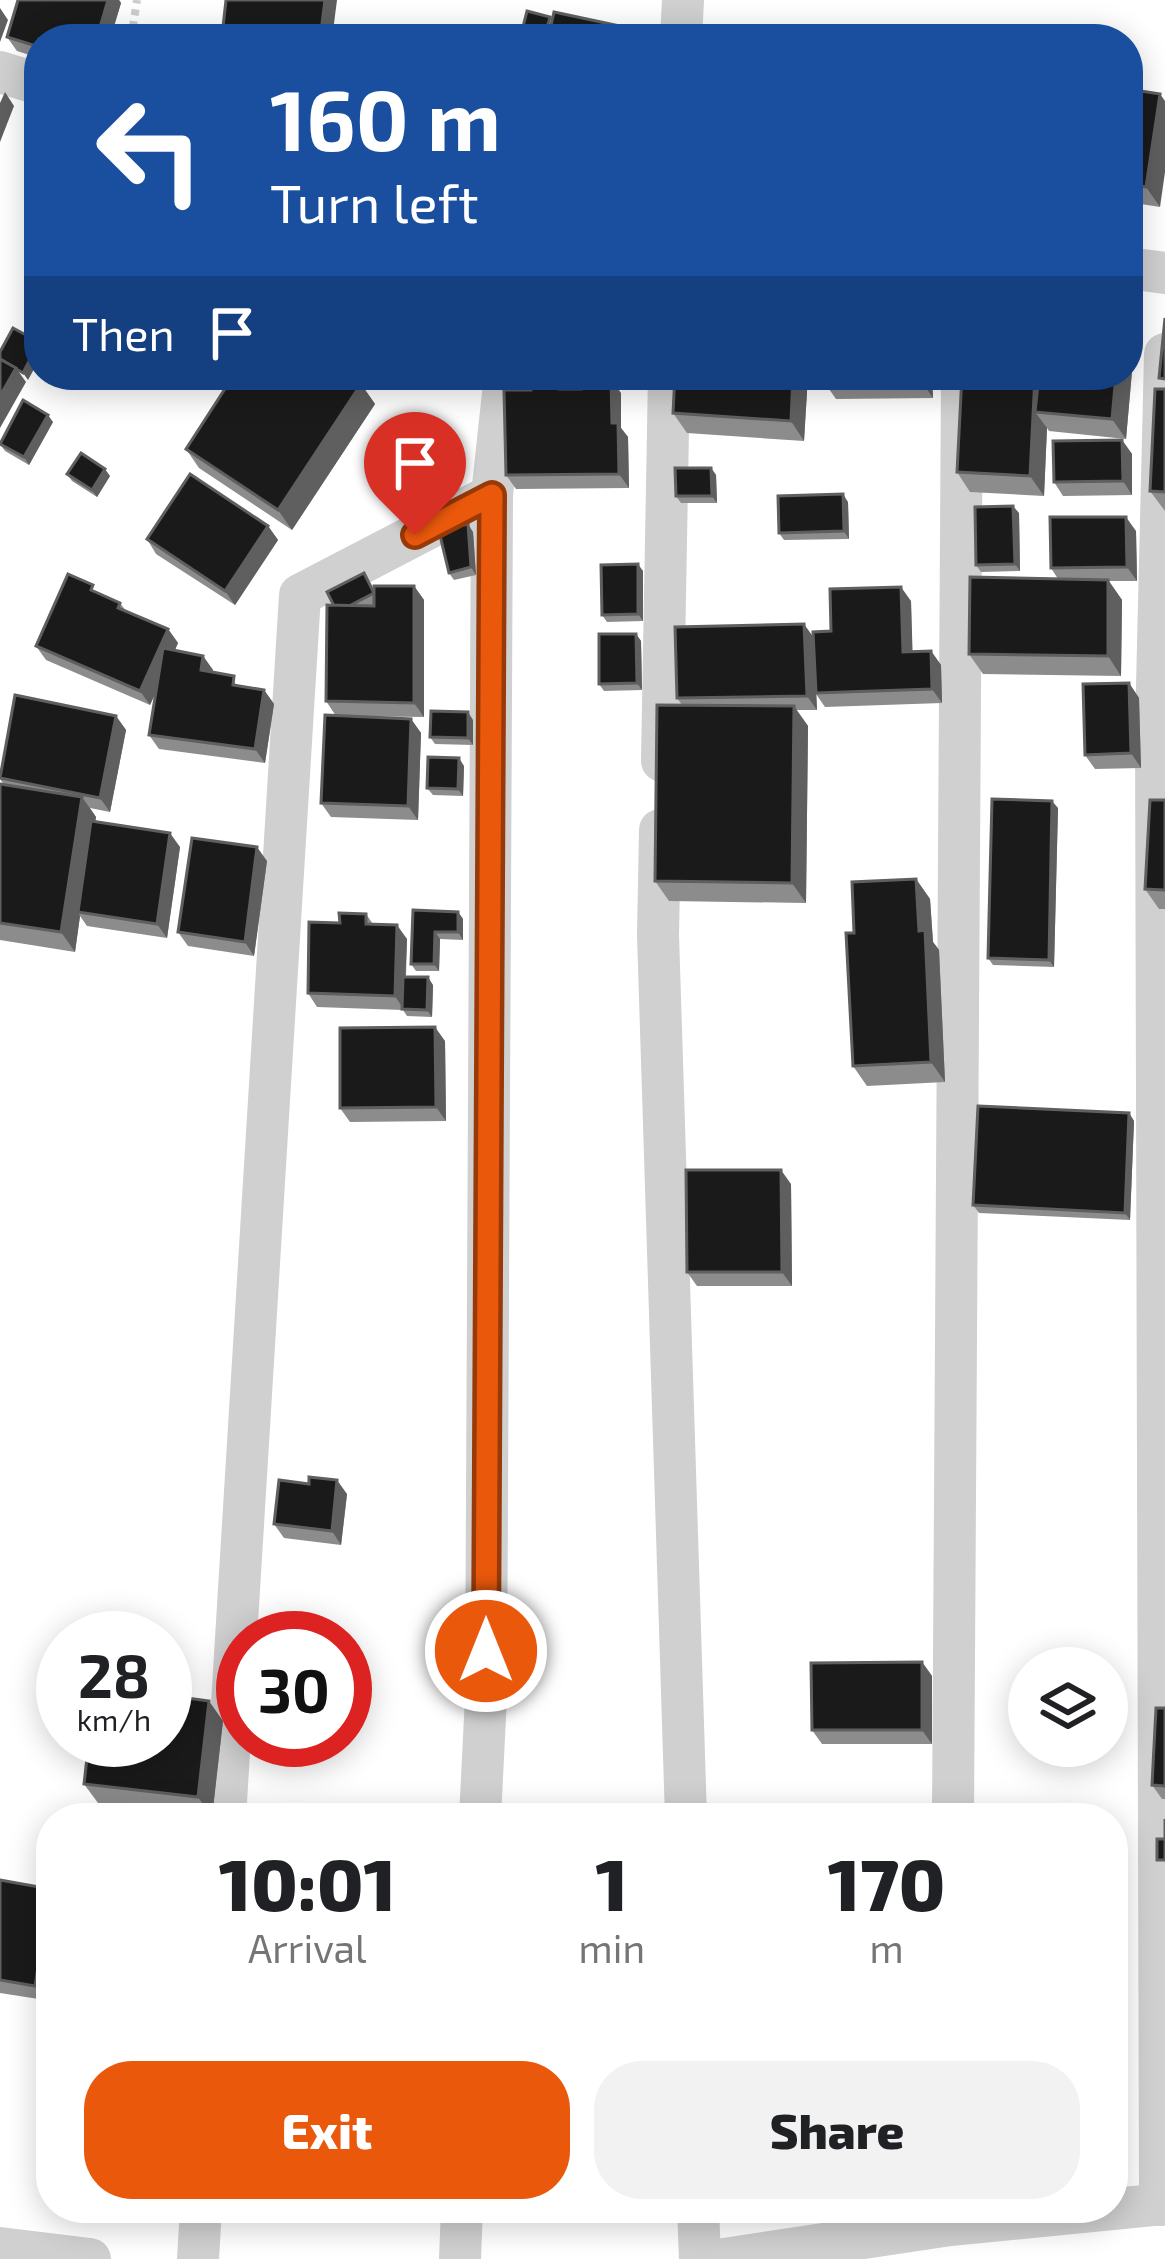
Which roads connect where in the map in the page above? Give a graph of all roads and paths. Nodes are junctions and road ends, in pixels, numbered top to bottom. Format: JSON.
{"nodes":[{"id":1,"x":1165,"y":354,"type":"edge"},
{"id":2,"x":503,"y":390,"type":"edge"},
{"id":3,"x":669,"y":390,"type":"edge"},
{"id":4,"x":962,"y":390,"type":"edge"},
{"id":5,"x":492,"y":495,"type":"junction"},
{"id":6,"x":226,"y":1803,"type":"edge"},
{"id":7,"x":481,"y":1803,"type":"edge"},
{"id":8,"x":686,"y":1803,"type":"edge"},
{"id":9,"x":953,"y":1803,"type":"edge"},
{"id":10,"x":1162,"y":2204,"type":"edge"},
{"id":11,"x":1128,"y":2206,"type":"edge"},
{"id":12,"x":200,"y":2223,"type":"edge"},
{"id":13,"x":461,"y":2223,"type":"edge"},
{"id":14,"x":699,"y":2223,"type":"edge"},
{"id":15,"x":918,"y":2223,"type":"edge"},
{"id":16,"x":0,"y":2248,"type":"edge"},
{"id":17,"x":91,"y":2259,"type":"edge"},
{"id":18,"x":198,"y":2259,"type":"edge"},
{"id":19,"x":460,"y":2259,"type":"edge"},
{"id":20,"x":700,"y":2259,"type":"edge"},
{"id":21,"x":724,"y":2259,"type":"edge"}],
"edges":[{"from":1,"to":10,"type":"street"},
{"from":2,"to":5,"type":"street"},
{"from":3,"to":8,"type":"street"},
{"from":4,"to":9,"type":"street"},
{"from":5,"to":6,"type":"street"},
{"from":5,"to":7,"type":"street"},
{"from":10,"to":11,"type":"street"},
{"from":12,"to":18,"type":"street"},
{"from":13,"to":19,"type":"street"},
{"from":14,"to":20,"type":"street"},
{"from":15,"to":21,"type":"street"},
{"from":16,"to":17,"type":"street"}]}
